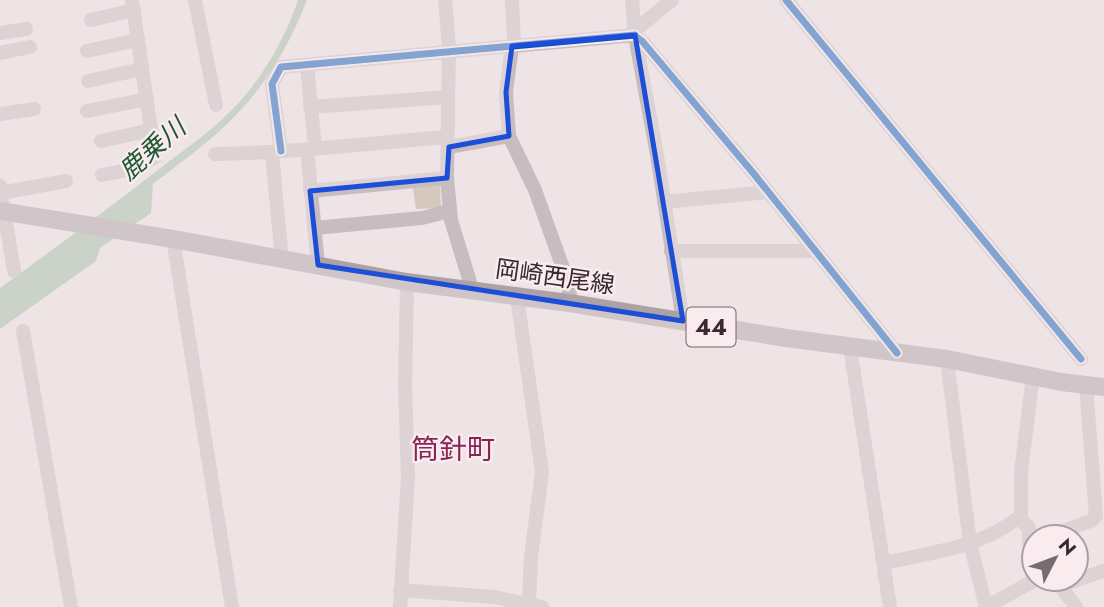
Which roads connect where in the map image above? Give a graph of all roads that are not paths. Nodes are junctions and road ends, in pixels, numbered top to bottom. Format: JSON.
{"nodes":[{"id":1,"x":195,"y":0,"type":"edge"},
{"id":2,"x":445,"y":0,"type":"edge"},
{"id":3,"x":512,"y":0,"type":"edge"},
{"id":4,"x":632,"y":0,"type":"edge"},
{"id":5,"x":672,"y":0,"type":"edge"},
{"id":6,"x":786,"y":0,"type":"edge"},
{"id":7,"x":133,"y":5,"type":"edge"},
{"id":8,"x":91,"y":20,"type":"dead end"},
{"id":9,"x":26,"y":29,"type":"dead end"},
{"id":10,"x":0,"y":33,"type":"edge"},
{"id":11,"x":635,"y":34,"type":"junction"},
{"id":12,"x":138,"y":40,"type":"junction"},
{"id":13,"x":512,"y":46,"type":"junction"},
{"id":14,"x":30,"y":47,"type":"dead end"},
{"id":15,"x":87,"y":51,"type":"dead end"},
{"id":16,"x":0,"y":53,"type":"edge"},
{"id":17,"x":447,"y":54,"type":"junction"},
{"id":18,"x":307,"y":66,"type":"junction"},
{"id":19,"x":142,"y":69,"type":"junction"},
{"id":20,"x":88,"y":81,"type":"dead end"},
{"id":21,"x":447,"y":97,"type":"junction"},
{"id":22,"x":146,"y":99,"type":"junction"},
{"id":23,"x":216,"y":105,"type":"dead end"},
{"id":24,"x":310,"y":107,"type":"junction"},
{"id":25,"x":34,"y":109,"type":"dead end"},
{"id":26,"x":87,"y":111,"type":"dead end"},
{"id":27,"x":0,"y":114,"type":"edge"},
{"id":28,"x":151,"y":130,"type":"junction"},
{"id":29,"x":509,"y":136,"type":"junction"},
{"id":30,"x":101,"y":141,"type":"dead end"},
{"id":31,"x":448,"y":142,"type":"junction"},
{"id":32,"x":311,"y":148,"type":"junction"},
{"id":33,"x":276,"y":152,"type":"junction"},
{"id":34,"x":215,"y":154,"type":"dead end"},
{"id":35,"x":102,"y":175,"type":"dead end"},
{"id":36,"x":447,"y":178,"type":"junction"},
{"id":37,"x":66,"y":181,"type":"dead end"},
{"id":38,"x":310,"y":191,"type":"junction"},
{"id":39,"x":768,"y":192,"type":"junction"},
{"id":40,"x":1,"y":200,"type":"edge"},
{"id":41,"x":664,"y":202,"type":"junction"},
{"id":42,"x":450,"y":211,"type":"junction"},
{"id":43,"x":314,"y":228,"type":"junction"},
{"id":44,"x":173,"y":239,"type":"junction"},
{"id":45,"x":671,"y":251,"type":"junction"},
{"id":46,"x":815,"y":251,"type":"junction"},
{"id":47,"x":282,"y":260,"type":"junction"},
{"id":48,"x":318,"y":265,"type":"junction"},
{"id":49,"x":14,"y":271,"type":"dead end"},
{"id":50,"x":407,"y":282,"type":"junction"},
{"id":51,"x":469,"y":290,"type":"junction"},
{"id":52,"x":517,"y":297,"type":"junction"},
{"id":53,"x":569,"y":303,"type":"junction"},
{"id":54,"x":683,"y":321,"type":"junction"},
{"id":55,"x":23,"y":331,"type":"dead end"},
{"id":56,"x":850,"y":347,"type":"junction"},
{"id":57,"x":897,"y":353,"type":"junction"},
{"id":58,"x":947,"y":359,"type":"junction"},
{"id":59,"x":1081,"y":359,"type":"dead end"},
{"id":60,"x":1032,"y":376,"type":"junction"},
{"id":61,"x":1095,"y":386,"type":"edge"},
{"id":62,"x":1021,"y":520,"type":"junction"},
{"id":63,"x":1024,"y":523,"type":"edge"},
{"id":64,"x":1085,"y":523,"type":"edge"},
{"id":65,"x":970,"y":543,"type":"junction"},
{"id":66,"x":884,"y":563,"type":"junction"},
{"id":67,"x":1020,"y":588,"type":"edge"},
{"id":68,"x":400,"y":590,"type":"junction"},
{"id":69,"x":535,"y":605,"type":"edge"},
{"id":70,"x":71,"y":607,"type":"edge"},
{"id":71,"x":232,"y":607,"type":"edge"},
{"id":72,"x":400,"y":607,"type":"edge"},
{"id":73,"x":890,"y":607,"type":"edge"},
{"id":74,"x":986,"y":607,"type":"edge"}],
"edges":[{"from":1,"to":23,"type":"street"},
{"from":2,"to":17,"type":"street"},
{"from":3,"to":13,"type":"street"},
{"from":4,"to":11,"type":"street"},
{"from":5,"to":11,"type":"street"},
{"from":6,"to":59,"type":"street"},
{"from":7,"to":8,"type":"street"},
{"from":7,"to":12,"type":"street"},
{"from":9,"to":10,"type":"street"},
{"from":11,"to":13,"type":"street"},
{"from":11,"to":39,"type":"street"},
{"from":11,"to":41,"type":"street"},
{"from":12,"to":15,"type":"street"},
{"from":12,"to":19,"type":"street"},
{"from":13,"to":17,"type":"street"},
{"from":13,"to":29,"type":"street"},
{"from":14,"to":16,"type":"street"},
{"from":17,"to":18,"type":"street"},
{"from":17,"to":21,"type":"street"},
{"from":18,"to":24,"type":"street"},
{"from":18,"to":33,"type":"street"},
{"from":19,"to":20,"type":"street"},
{"from":19,"to":22,"type":"street"},
{"from":21,"to":24,"type":"street"},
{"from":21,"to":31,"type":"street"},
{"from":22,"to":26,"type":"street"},
{"from":22,"to":28,"type":"street"},
{"from":24,"to":32,"type":"street"},
{"from":25,"to":27,"type":"street"},
{"from":28,"to":30,"type":"street"},
{"from":28,"to":35,"type":"street"},
{"from":29,"to":31,"type":"street"},
{"from":29,"to":53,"type":"street"},
{"from":31,"to":32,"type":"street"},
{"from":31,"to":36,"type":"street"},
{"from":32,"to":33,"type":"street"},
{"from":32,"to":38,"type":"street"},
{"from":33,"to":34,"type":"street"},
{"from":33,"to":47,"type":"street"},
{"from":36,"to":38,"type":"street"},
{"from":36,"to":42,"type":"street"},
{"from":37,"to":40,"type":"street"},
{"from":38,"to":43,"type":"street"},
{"from":39,"to":41,"type":"street"},
{"from":39,"to":46,"type":"street"},
{"from":40,"to":44,"type":"main road","name":"岡崎西尾線","number":"44"},
{"from":40,"to":49,"type":"street"},
{"from":41,"to":45,"type":"street"},
{"from":42,"to":43,"type":"street"},
{"from":42,"to":51,"type":"street"},
{"from":43,"to":48,"type":"street"},
{"from":44,"to":47,"type":"main road","name":"岡崎西尾線","number":"44"},
{"from":44,"to":71,"type":"street"},
{"from":45,"to":46,"type":"street"},
{"from":45,"to":54,"type":"street"},
{"from":46,"to":57,"type":"street"},
{"from":47,"to":48,"type":"main road","name":"岡崎西尾線","number":"44"},
{"from":48,"to":50,"type":"main road","name":"岡崎西尾線","number":"44"},
{"from":50,"to":51,"type":"main road","name":"岡崎西尾線","number":"44"},
{"from":50,"to":68,"type":"street"},
{"from":51,"to":52,"type":"main road","name":"岡崎西尾線","number":"44"},
{"from":52,"to":53,"type":"main road","name":"岡崎西尾線","number":"44"},
{"from":52,"to":69,"type":"street"},
{"from":53,"to":54,"type":"main road","name":"岡崎西尾線","number":"44"},
{"from":54,"to":56,"type":"main road","name":"岡崎西尾線","number":"44"},
{"from":55,"to":70,"type":"street"},
{"from":56,"to":57,"type":"main road","name":"岡崎西尾線","number":"44"},
{"from":56,"to":66,"type":"street"},
{"from":57,"to":58,"type":"main road","name":"岡崎西尾線","number":"44"},
{"from":58,"to":60,"type":"main road","name":"岡崎西尾線","number":"44"},
{"from":58,"to":65,"type":"street"},
{"from":60,"to":61,"type":"main road","name":"岡崎西尾線","number":"44"},
{"from":60,"to":62,"type":"street"},
{"from":61,"to":64,"type":"street"},
{"from":62,"to":63,"type":"street"},
{"from":62,"to":65,"type":"street"},
{"from":65,"to":66,"type":"street"},
{"from":65,"to":74,"type":"street"},
{"from":66,"to":73,"type":"street"},
{"from":67,"to":74,"type":"street"},
{"from":68,"to":69,"type":"street"},
{"from":68,"to":72,"type":"street"}]}
